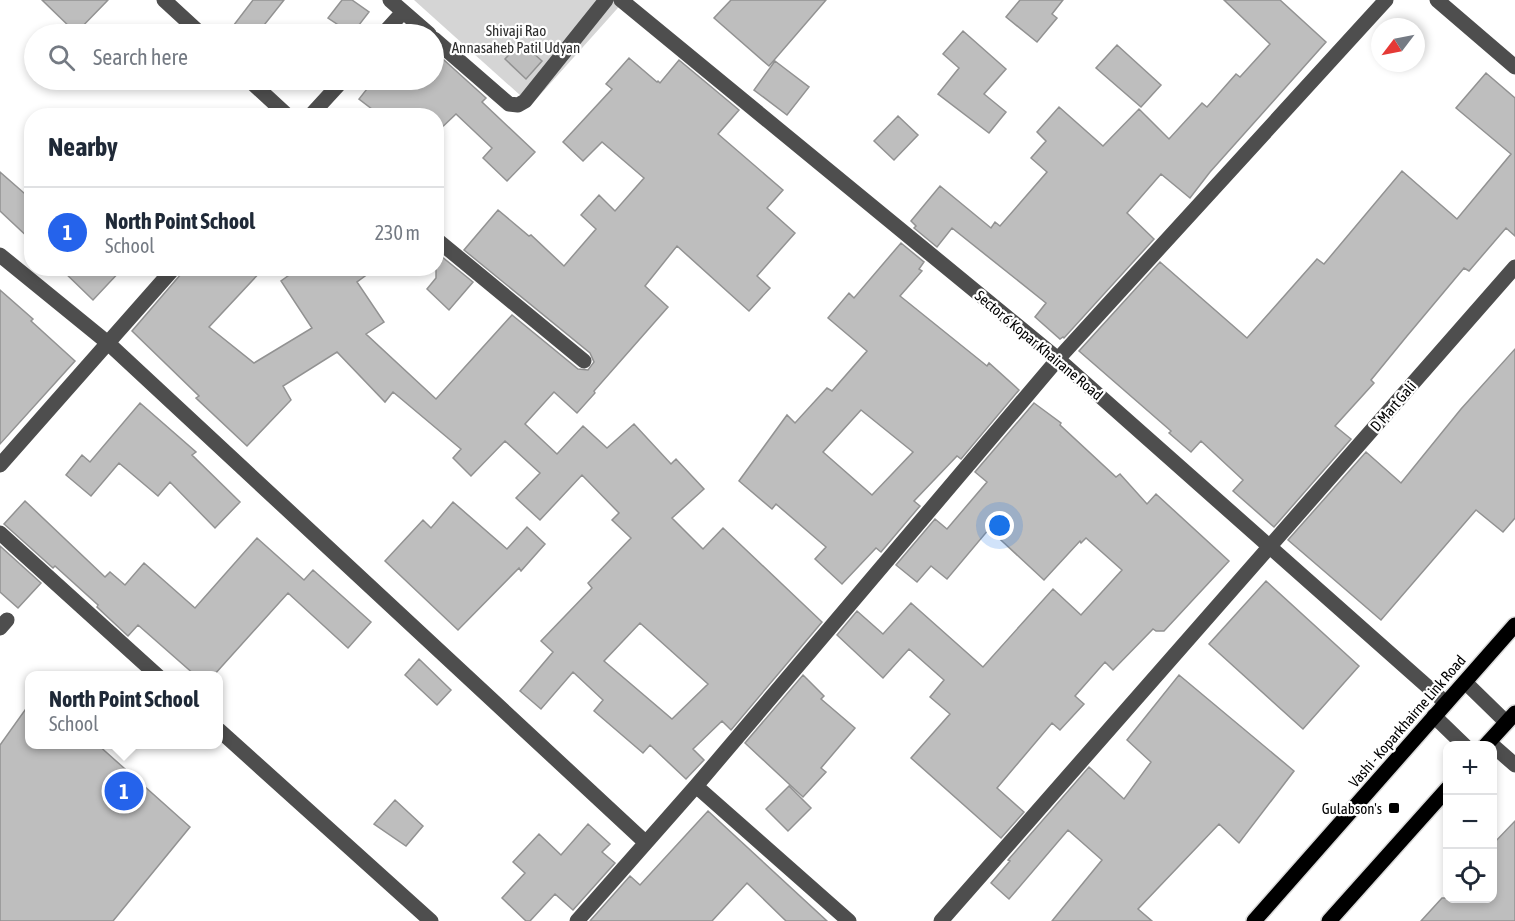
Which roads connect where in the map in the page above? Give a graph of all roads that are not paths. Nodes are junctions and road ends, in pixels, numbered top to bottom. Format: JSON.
{"nodes":[{"id":1,"x":164,"y":0,"type":"edge"},
{"id":2,"x":390,"y":0,"type":"edge"},
{"id":3,"x":606,"y":0,"type":"edge"},
{"id":4,"x":621,"y":0,"type":"edge"},
{"id":5,"x":1386,"y":0,"type":"edge"},
{"id":6,"x":1437,"y":0,"type":"edge"},
{"id":7,"x":403,"y":12,"type":"junction"},
{"id":8,"x":190,"y":24,"type":"edge"},
{"id":9,"x":392,"y":24,"type":"edge"},
{"id":10,"x":417,"y":24,"type":"edge"},
{"id":11,"x":444,"y":48,"type":"edge"},
{"id":12,"x":1515,"y":67,"type":"edge"},
{"id":13,"x":260,"y":90,"type":"edge"},
{"id":14,"x":334,"y":90,"type":"edge"},
{"id":15,"x":279,"y":108,"type":"edge"},
{"id":16,"x":317,"y":108,"type":"edge"},
{"id":17,"x":444,"y":246,"type":"edge"},
{"id":18,"x":0,"y":255,"type":"edge"},
{"id":19,"x":1515,"y":267,"type":"edge"},
{"id":20,"x":24,"y":275,"type":"edge"},
{"id":21,"x":26,"y":276,"type":"edge"},
{"id":22,"x":167,"y":276,"type":"edge"},
{"id":23,"x":108,"y":343,"type":"junction"},
{"id":24,"x":1058,"y":358,"type":"junction"},
{"id":25,"x":584,"y":361,"type":"dead end"},
{"id":26,"x":3,"y":456,"type":"edge"},
{"id":27,"x":0,"y":533,"type":"edge"},
{"id":28,"x":1270,"y":546,"type":"junction"},
{"id":29,"x":1515,"y":625,"type":"edge"},
{"id":30,"x":154,"y":671,"type":"edge"},
{"id":31,"x":1465,"y":682,"type":"junction"},
{"id":32,"x":1446,"y":703,"type":"junction"},
{"id":33,"x":1434,"y":716,"type":"junction"},
{"id":34,"x":1511,"y":717,"type":"edge"},
{"id":35,"x":223,"y":734,"type":"edge"},
{"id":36,"x":1460,"y":741,"type":"edge"},
{"id":37,"x":1490,"y":741,"type":"edge"},
{"id":38,"x":1497,"y":752,"type":"edge"},
{"id":39,"x":1515,"y":765,"type":"edge"},
{"id":40,"x":696,"y":786,"type":"junction"},
{"id":41,"x":1443,"y":794,"type":"edge"},
{"id":42,"x":645,"y":843,"type":"junction"},
{"id":43,"x":431,"y":921,"type":"edge"},
{"id":44,"x":577,"y":921,"type":"edge"},
{"id":45,"x":849,"y":921,"type":"edge"},
{"id":46,"x":940,"y":921,"type":"edge"},
{"id":47,"x":1254,"y":921,"type":"edge"},
{"id":48,"x":1329,"y":921,"type":"edge"}],
"edges":[{"from":1,"to":8,"type":"street"},
{"from":2,"to":7,"type":"street"},
{"from":3,"to":11,"type":"street"},
{"from":4,"to":24,"type":"street","name":"Sector 6 Kopar Khairane Road"},
{"from":5,"to":24,"type":"street"},
{"from":6,"to":12,"type":"street"},
{"from":7,"to":9,"type":"street"},
{"from":7,"to":10,"type":"street"},
{"from":13,"to":15,"type":"street"},
{"from":14,"to":16,"type":"street"},
{"from":17,"to":25,"type":"street"},
{"from":18,"to":20,"type":"street"},
{"from":19,"to":28,"type":"street","name":"D Mart Gali"},
{"from":21,"to":23,"type":"street"},
{"from":22,"to":23,"type":"street"},
{"from":23,"to":26,"type":"street"},
{"from":23,"to":42,"type":"street"},
{"from":24,"to":28,"type":"street","name":"Sector 6 Kopar Khairane Road"},
{"from":24,"to":40,"type":"street"},
{"from":27,"to":30,"type":"street"},
{"from":28,"to":32,"type":"street","name":"Sector 6 Kopar Khairane Road"},
{"from":28,"to":46,"type":"street","name":"D Mart Gali"},
{"from":29,"to":31,"type":"main road","name":"Vashi - Koparkhairne Link Road"},
{"from":31,"to":32,"type":"main road","name":"Vashi - Koparkhairne Link Road"},
{"from":31,"to":34,"type":"street"},
{"from":32,"to":33,"type":"main road","name":"Vashi - Koparkhairne Link Road"},
{"from":33,"to":36,"type":"street"},
{"from":33,"to":47,"type":"main road","name":"Vashi - Koparkhairne Link Road"},
{"from":34,"to":37,"type":"main road"},
{"from":35,"to":43,"type":"street"},
{"from":38,"to":39,"type":"street"},
{"from":40,"to":42,"type":"street"},
{"from":40,"to":45,"type":"street"},
{"from":41,"to":48,"type":"main road"},
{"from":42,"to":44,"type":"street"}]}
